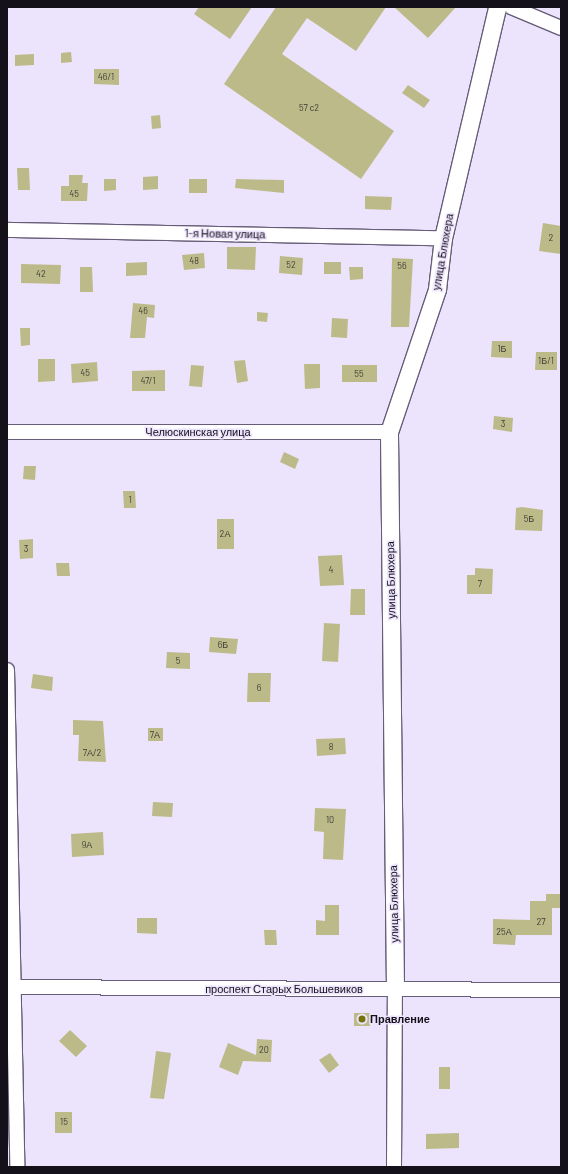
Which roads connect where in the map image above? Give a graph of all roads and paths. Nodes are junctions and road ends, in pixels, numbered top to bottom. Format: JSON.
{"nodes":[{"id":1,"x":498,"y":7,"type":"edge"},
{"id":2,"x":511,"y":7,"type":"edge"},
{"id":3,"x":561,"y":28,"type":"edge"},
{"id":4,"x":7,"y":230,"type":"edge"},
{"id":5,"x":443,"y":238,"type":"junction"},
{"id":6,"x":7,"y":432,"type":"edge"},
{"id":7,"x":390,"y":432,"type":"junction"},
{"id":8,"x":7,"y":670,"type":"edge"},
{"id":9,"x":11,"y":987,"type":"edge"},
{"id":10,"x":395,"y":989,"type":"junction"},
{"id":11,"x":561,"y":990,"type":"edge"},
{"id":12,"x":17,"y":1167,"type":"edge"},
{"id":13,"x":394,"y":1167,"type":"edge"}],
"edges":[{"from":1,"to":5,"type":"street","name":"улица Блюхера"},
{"from":2,"to":3,"type":"street"},
{"from":4,"to":5,"type":"street","name":"1-я Новая улица"},
{"from":5,"to":7,"type":"street","name":"улица Блюхера"},
{"from":6,"to":7,"type":"street","name":"Челюскинская улица"},
{"from":7,"to":10,"type":"street","name":"улица Блюхера"},
{"from":8,"to":9,"type":"street"},
{"from":9,"to":10,"type":"street","name":"проспект Старых Большевиков"},
{"from":9,"to":12,"type":"street"},
{"from":10,"to":11,"type":"street","name":"проспект Старых Большевиков"},
{"from":10,"to":13,"type":"street","name":"улица Блюхера"}]}
